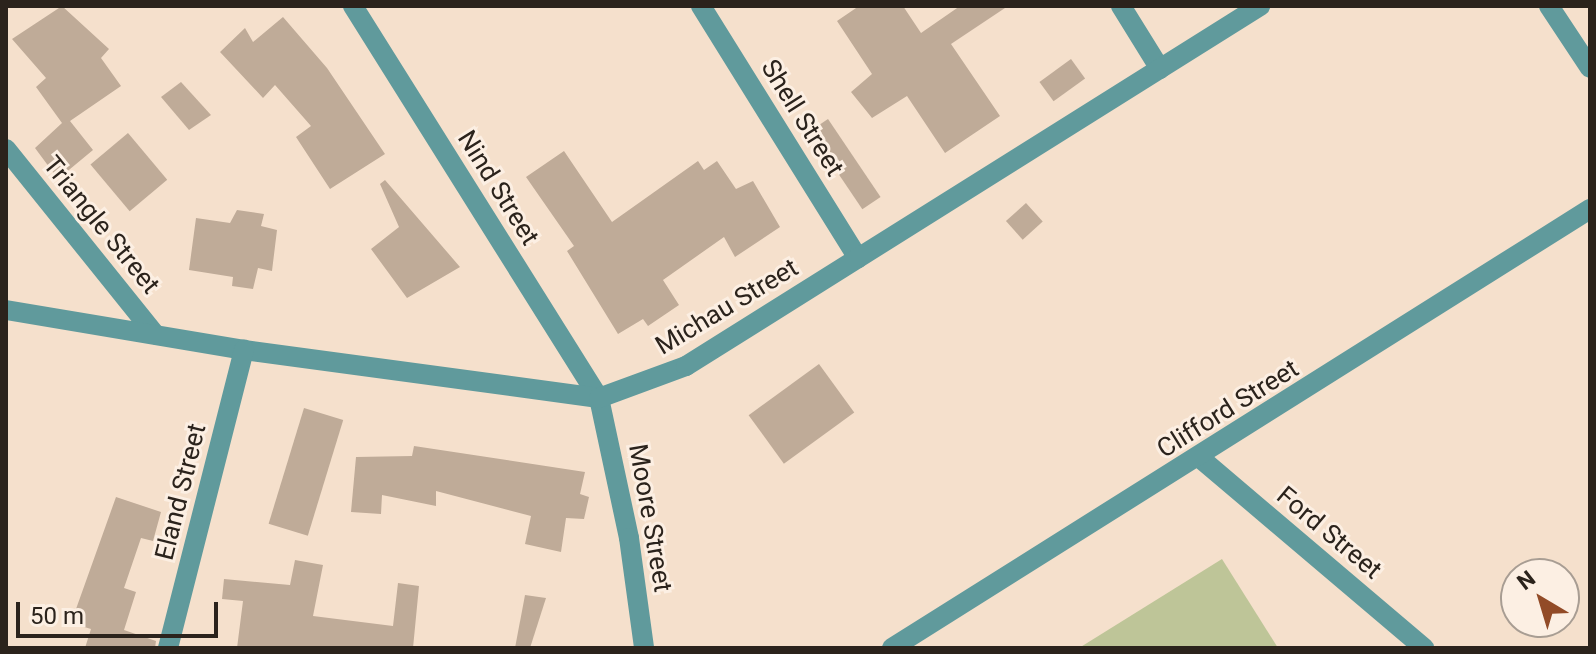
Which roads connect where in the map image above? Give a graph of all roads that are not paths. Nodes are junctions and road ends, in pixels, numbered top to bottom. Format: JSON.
{"nodes":[{"id":1,"x":353,"y":6,"type":"edge"},
{"id":2,"x":701,"y":6,"type":"edge"},
{"id":3,"x":1121,"y":6,"type":"edge"},
{"id":4,"x":1260,"y":6,"type":"edge"},
{"id":5,"x":1549,"y":6,"type":"edge"},
{"id":6,"x":1590,"y":68,"type":"edge"},
{"id":7,"x":1160,"y":69,"type":"junction"},
{"id":8,"x":6,"y":149,"type":"edge"},
{"id":9,"x":1590,"y":209,"type":"edge"},
{"id":10,"x":858,"y":258,"type":"junction"},
{"id":11,"x":6,"y":310,"type":"edge"},
{"id":12,"x":155,"y":334,"type":"junction"},
{"id":13,"x":244,"y":350,"type":"junction"},
{"id":14,"x":599,"y":398,"type":"junction"},
{"id":15,"x":1200,"y":458,"type":"junction"},
{"id":16,"x":168,"y":648,"type":"edge"},
{"id":17,"x":644,"y":648,"type":"edge"},
{"id":18,"x":892,"y":648,"type":"edge"},
{"id":19,"x":1424,"y":648,"type":"edge"}],
"edges":[{"from":1,"to":14,"type":"street","name":"Nind Street"},
{"from":2,"to":10,"type":"street","name":"Shell Street"},
{"from":3,"to":7,"type":"street"},
{"from":4,"to":7,"type":"street","name":"Michau Street"},
{"from":5,"to":6,"type":"street"},
{"from":7,"to":10,"type":"street","name":"Michau Street"},
{"from":8,"to":12,"type":"street","name":"Triangle Street"},
{"from":9,"to":15,"type":"street","name":"Clifford Street"},
{"from":10,"to":14,"type":"street","name":"Michau Street"},
{"from":11,"to":12,"type":"street","name":"Michau Street"},
{"from":12,"to":13,"type":"street","name":"Michau Street"},
{"from":13,"to":14,"type":"street","name":"Michau Street"},
{"from":13,"to":16,"type":"street","name":"Eland Street"},
{"from":14,"to":17,"type":"street","name":"Moore Street"},
{"from":15,"to":18,"type":"street","name":"Clifford Street"},
{"from":15,"to":19,"type":"street","name":"Ford Street"}]}
